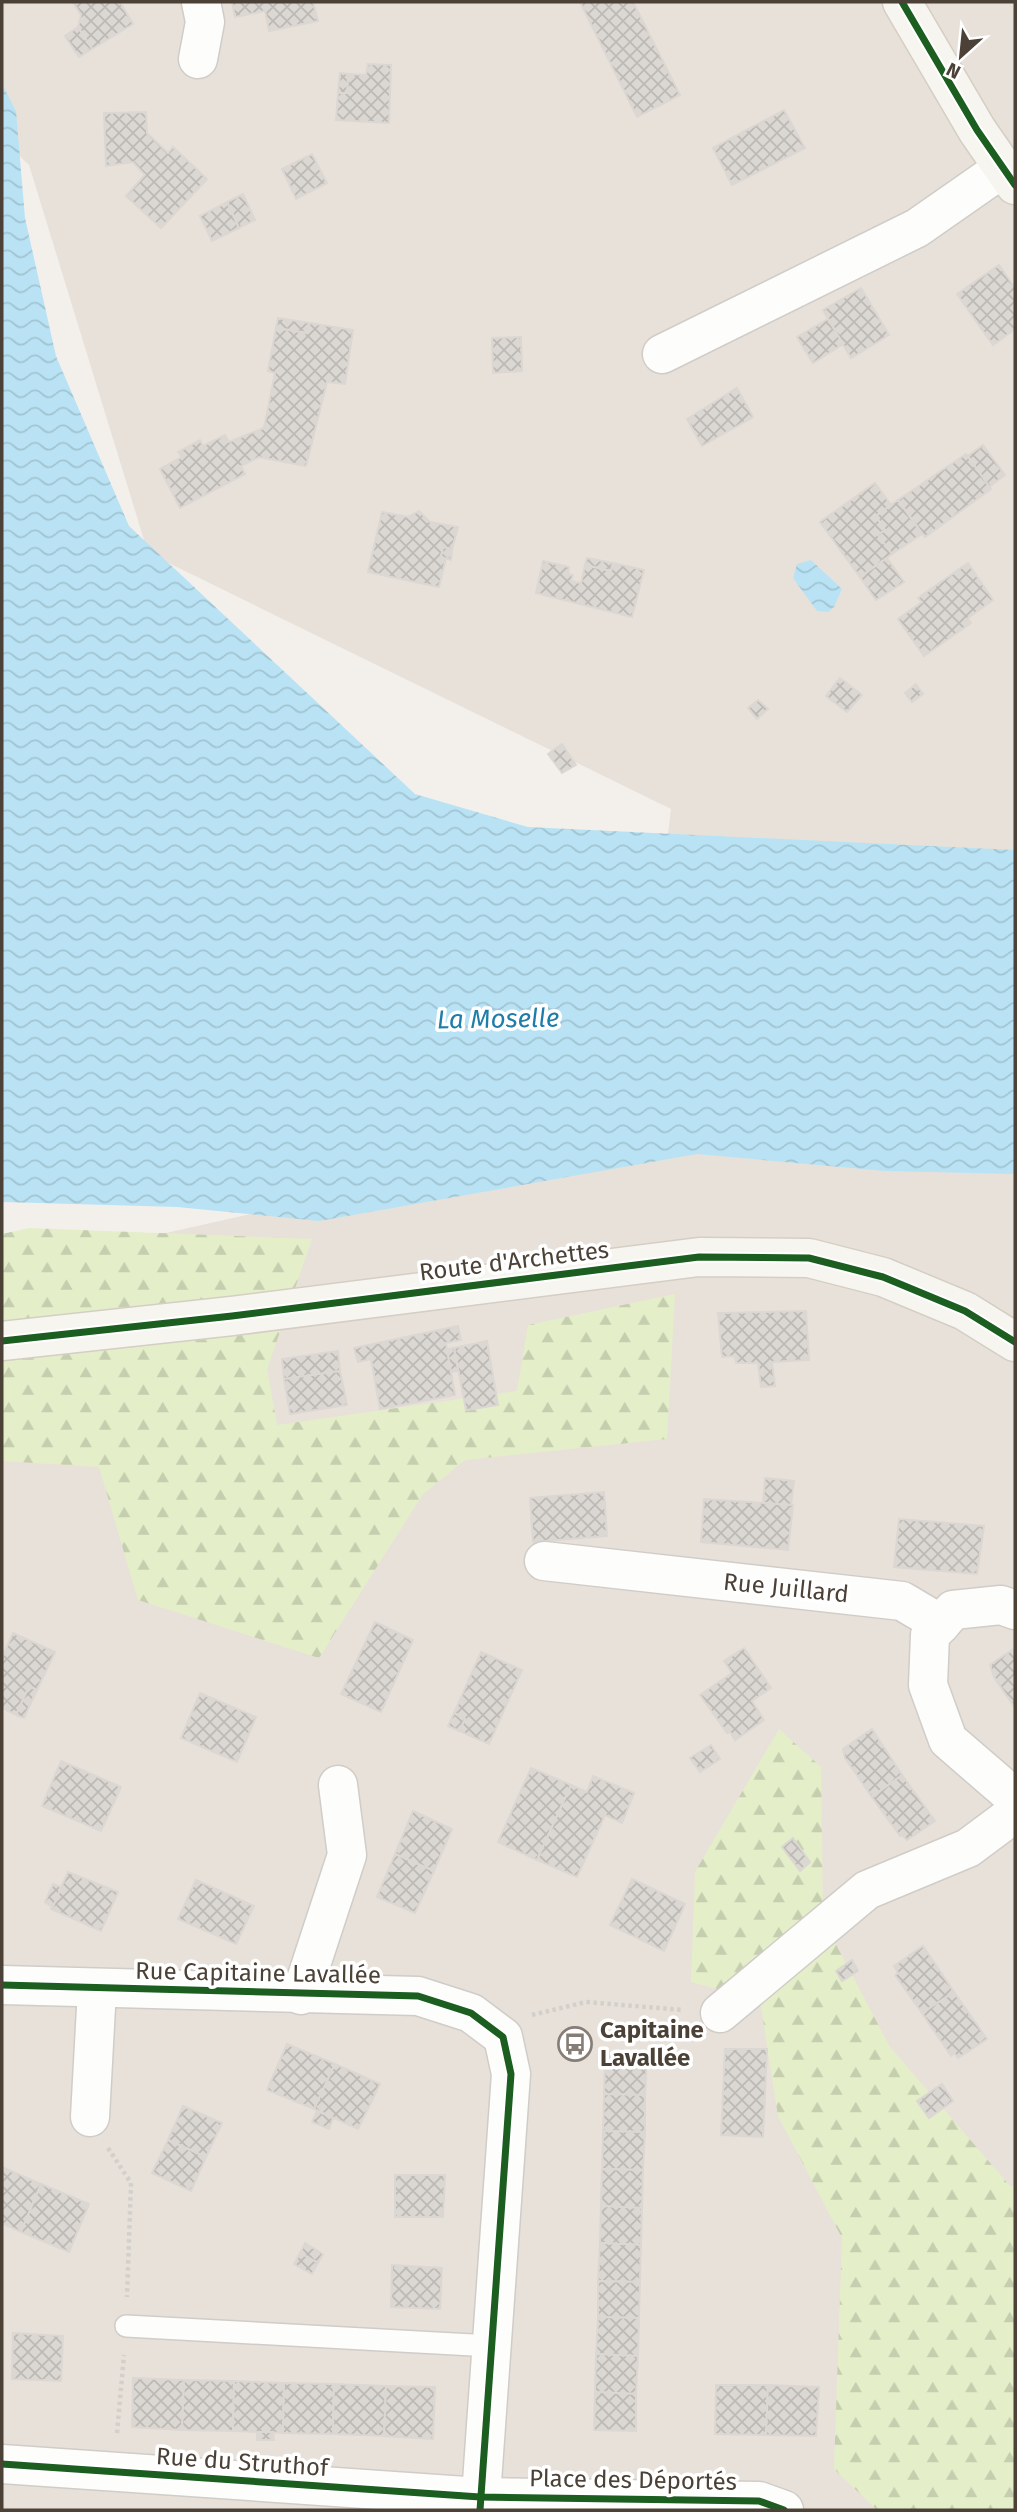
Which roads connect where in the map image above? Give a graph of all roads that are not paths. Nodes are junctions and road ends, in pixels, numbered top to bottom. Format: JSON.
{"nodes":[{"id":1,"x":201,"y":2,"type":"edge"},
{"id":2,"x":902,"y":2,"type":"edge"},
{"id":3,"x":198,"y":59,"type":"dead end"},
{"id":4,"x":1009,"y":176,"type":"edge"},
{"id":5,"x":662,"y":354,"type":"dead end"},
{"id":6,"x":2,"y":1341,"type":"edge"},
{"id":7,"x":1015,"y":1342,"type":"edge"},
{"id":8,"x":544,"y":1561,"type":"dead end"},
{"id":9,"x":1015,"y":1610,"type":"edge"},
{"id":10,"x":941,"y":1623,"type":"junction"},
{"id":11,"x":338,"y":1785,"type":"dead end"},
{"id":12,"x":1015,"y":1798,"type":"edge"},
{"id":13,"x":1015,"y":1813,"type":"edge"},
{"id":14,"x":2,"y":1985,"type":"edge"},
{"id":15,"x":97,"y":1989,"type":"junction"},
{"id":16,"x":301,"y":1995,"type":"junction"},
{"id":17,"x":720,"y":2014,"type":"road end"},
{"id":18,"x":90,"y":2117,"type":"road end"},
{"id":19,"x":126,"y":2326,"type":"road end"},
{"id":20,"x":491,"y":2346,"type":"junction"},
{"id":21,"x":2,"y":2464,"type":"edge"},
{"id":22,"x":300,"y":2498,"type":"edge"},
{"id":23,"x":480,"y":2504,"type":"edge"},
{"id":24,"x":784,"y":2510,"type":"edge"}],
"edges":[{"from":1,"to":3,"type":"street"},
{"from":2,"to":4,"type":"street"},
{"from":4,"to":5,"type":"street"},
{"from":6,"to":7,"type":"street","name":"Route d'Archettes"},
{"from":8,"to":10,"type":"street","name":"Rue Juillard"},
{"from":9,"to":10,"type":"street"},
{"from":10,"to":12,"type":"street"},
{"from":11,"to":16,"type":"street","name":"Rue Capitaine Lavallée"},
{"from":13,"to":17,"type":"street"},
{"from":14,"to":15,"type":"street","name":"Rue Capitaine Lavallée"},
{"from":15,"to":16,"type":"street","name":"Rue Capitaine Lavallée"},
{"from":15,"to":18,"type":"street"},
{"from":16,"to":20,"type":"street","name":"Rue Capitaine Lavallée"},
{"from":19,"to":20,"type":"lane"},
{"from":20,"to":23,"type":"street"},
{"from":21,"to":22,"type":"street","name":"Rue du Struthof"},
{"from":22,"to":23,"type":"street","name":"Rue du Struthof"},
{"from":23,"to":24,"type":"street","name":"Place des Déportés"}]}
